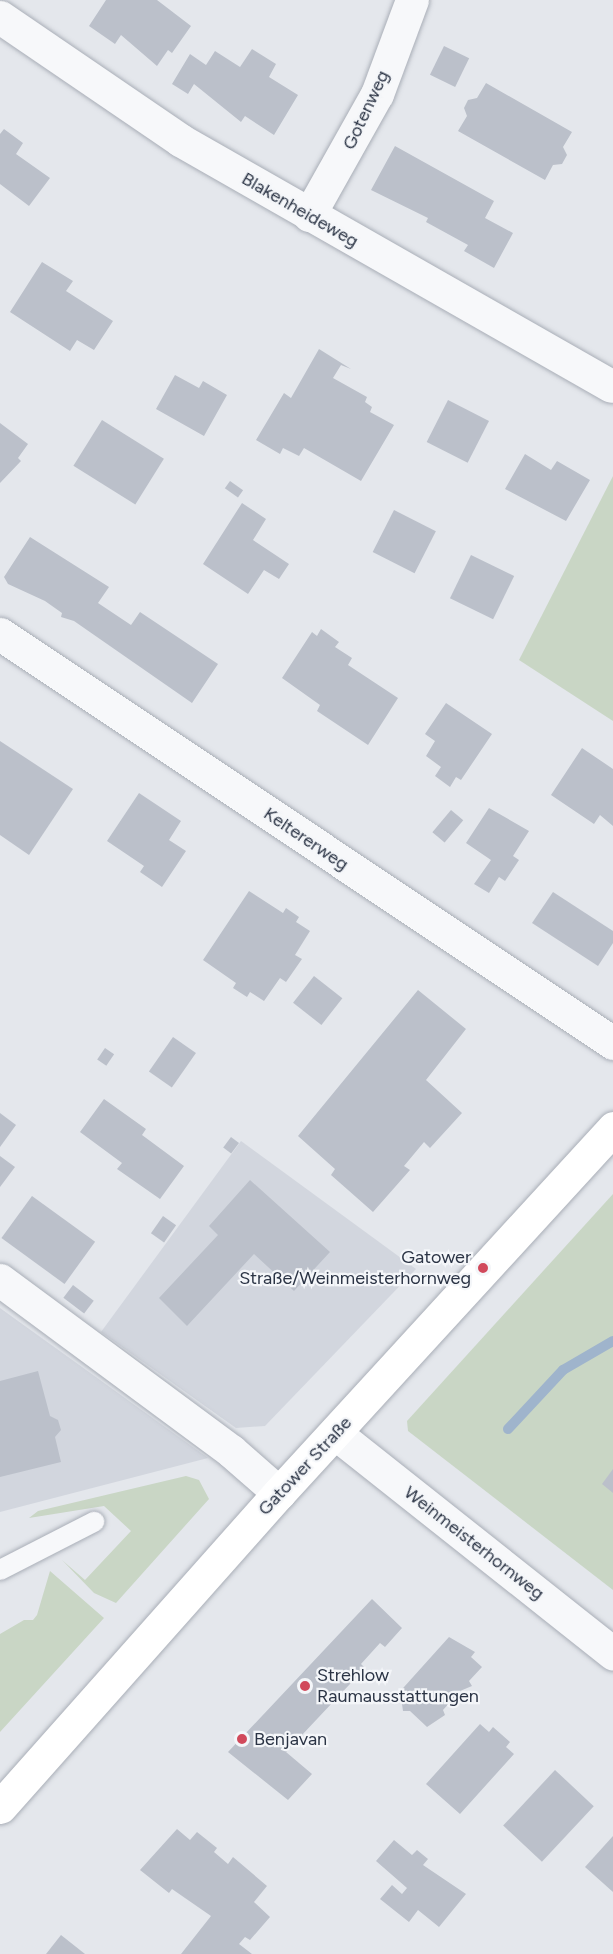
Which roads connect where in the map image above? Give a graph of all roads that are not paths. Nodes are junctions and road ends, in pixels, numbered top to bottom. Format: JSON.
{"nodes":[{"id":1,"x":412,"y":0,"type":"edge"},
{"id":2,"x":0,"y":17,"type":"edge"},
{"id":3,"x":309,"y":215,"type":"junction"},
{"id":4,"x":611,"y":386,"type":"dead end"},
{"id":5,"x":0,"y":634,"type":"edge"},
{"id":6,"x":613,"y":1043,"type":"edge"},
{"id":7,"x":613,"y":1128,"type":"edge"},
{"id":8,"x":0,"y":1280,"type":"edge"},
{"id":9,"x":335,"y":1433,"type":"junction"},
{"id":10,"x":279,"y":1493,"type":"junction"},
{"id":11,"x":94,"y":1522,"type":"dead end"},
{"id":12,"x":0,"y":1570,"type":"edge"},
{"id":13,"x":613,"y":1653,"type":"edge"},
{"id":14,"x":0,"y":1807,"type":"edge"}],
"edges":[{"from":1,"to":3,"type":"street","name":"Gotenweg"},
{"from":2,"to":3,"type":"street","name":"Blakenheideweg"},
{"from":3,"to":4,"type":"street","name":"Blakenheideweg"},
{"from":5,"to":6,"type":"street","name":"Keltererweg"},
{"from":7,"to":9,"type":"main road","name":"Gatower Straße"},
{"from":8,"to":10,"type":"street"},
{"from":9,"to":10,"type":"main road","name":"Gatower Straße"},
{"from":9,"to":13,"type":"street","name":"Weinmeisterhornweg"},
{"from":10,"to":14,"type":"main road","name":"Gatower Straße"},
{"from":11,"to":12,"type":"lane"}]}
